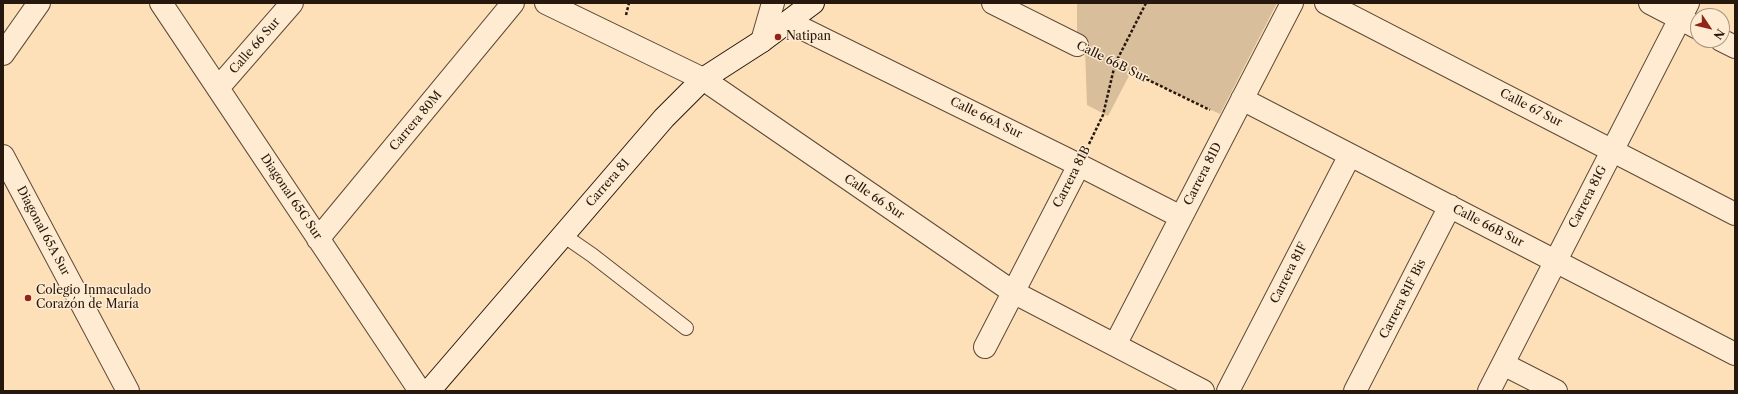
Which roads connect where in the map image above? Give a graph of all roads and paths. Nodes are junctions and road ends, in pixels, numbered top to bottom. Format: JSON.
{"nodes":[{"id":1,"x":39,"y":3,"type":"edge"},
{"id":2,"x":161,"y":3,"type":"edge"},
{"id":3,"x":292,"y":3,"type":"edge"},
{"id":4,"x":513,"y":3,"type":"edge"},
{"id":5,"x":546,"y":3,"type":"edge"},
{"id":6,"x":773,"y":3,"type":"edge"},
{"id":7,"x":813,"y":3,"type":"edge"},
{"id":8,"x":993,"y":3,"type":"edge"},
{"id":9,"x":1146,"y":3,"type":"edge"},
{"id":10,"x":1292,"y":3,"type":"edge"},
{"id":11,"x":1326,"y":3,"type":"edge"},
{"id":12,"x":1650,"y":3,"type":"edge"},
{"id":13,"x":1688,"y":17,"type":"edge"},
{"id":14,"x":789,"y":22,"type":"junction"},
{"id":15,"x":762,"y":41,"type":"junction"},
{"id":16,"x":1077,"y":45,"type":"joint"},
{"id":17,"x":3,"y":54,"type":"edge"},
{"id":18,"x":1114,"y":64,"type":"junction"},
{"id":19,"x":703,"y":79,"type":"junction"},
{"id":20,"x":218,"y":88,"type":"junction"},
{"id":21,"x":1242,"y":99,"type":"junction"},
{"id":22,"x":1231,"y":120,"type":"junction"},
{"id":23,"x":1612,"y":150,"type":"junction"},
{"id":24,"x":1350,"y":155,"type":"junction"},
{"id":25,"x":3,"y":156,"type":"edge"},
{"id":26,"x":1079,"y":165,"type":"junction"},
{"id":27,"x":1450,"y":206,"type":"junction"},
{"id":28,"x":1735,"y":214,"type":"edge"},
{"id":29,"x":1181,"y":217,"type":"junction"},
{"id":30,"x":563,"y":235,"type":"junction"},
{"id":31,"x":318,"y":239,"type":"junction"},
{"id":32,"x":1556,"y":261,"type":"junction"},
{"id":33,"x":1013,"y":292,"type":"junction"},
{"id":34,"x":686,"y":328,"type":"dead end"},
{"id":35,"x":1115,"y":345,"type":"junction"},
{"id":36,"x":986,"y":347,"type":"dead end"},
{"id":37,"x":1735,"y":354,"type":"edge"},
{"id":38,"x":1503,"y":364,"type":"junction"},
{"id":39,"x":128,"y":391,"type":"edge"},
{"id":40,"x":420,"y":391,"type":"edge"},
{"id":41,"x":429,"y":391,"type":"edge"},
{"id":42,"x":1204,"y":391,"type":"edge"},
{"id":43,"x":1228,"y":391,"type":"edge"},
{"id":44,"x":1355,"y":391,"type":"edge"},
{"id":45,"x":1489,"y":391,"type":"edge"},
{"id":46,"x":1556,"y":391,"type":"edge"}],
"edges":[{"from":1,"to":17,"type":"street"},
{"from":2,"to":20,"type":"street","name":"Diagonal 65G Sur"},
{"from":3,"to":20,"type":"street","name":"Calle 66 Sur"},
{"from":4,"to":31,"type":"street","name":"Carrera 80M"},
{"from":5,"to":19,"type":"street","name":"Calle 66 Sur"},
{"from":6,"to":15,"type":"street"},
{"from":7,"to":14,"type":"street","name":"Carrera 81"},
{"from":8,"to":16,"type":"street","name":"Calle 66B Sur"},
{"from":9,"to":18,"type":"path","name":"Carrera 81B"},
{"from":10,"to":21,"type":"street","name":"Carrera 81D"},
{"from":11,"to":23,"type":"street","name":"Calle 67 Sur"},
{"from":12,"to":13,"type":"street"},
{"from":13,"to":23,"type":"street","name":"Carrera 81G"},
{"from":14,"to":15,"type":"street","name":"Carrera 81"},
{"from":14,"to":26,"type":"street","name":"Calle 66A Sur"},
{"from":15,"to":19,"type":"street","name":"Carrera 81"},
{"from":16,"to":18,"type":"path","name":"Calle 66B Sur"},
{"from":18,"to":22,"type":"path","name":"Calle 66B Sur"},
{"from":18,"to":26,"type":"path","name":"Carrera 81B"},
{"from":19,"to":30,"type":"street","name":"Carrera 81"},
{"from":19,"to":33,"type":"street","name":"Calle 66 Sur"},
{"from":20,"to":31,"type":"street","name":"Diagonal 65G Sur"},
{"from":21,"to":22,"type":"street","name":"Carrera 81D"},
{"from":21,"to":24,"type":"street","name":"Calle 66B Sur"},
{"from":22,"to":29,"type":"street","name":"Carrera 81D"},
{"from":23,"to":28,"type":"street","name":"Calle 67 Sur"},
{"from":23,"to":32,"type":"street","name":"Carrera 81G"},
{"from":24,"to":27,"type":"street","name":"Calle 66B Sur"},
{"from":24,"to":43,"type":"street","name":"Carrera 81F"},
{"from":25,"to":39,"type":"street","name":"Diagonal 65A Sur"},
{"from":26,"to":29,"type":"street","name":"Calle 66A Sur"},
{"from":26,"to":33,"type":"street","name":"Carrera 81B"},
{"from":27,"to":32,"type":"street","name":"Calle 66B Sur"},
{"from":27,"to":44,"type":"street","name":"Carrera 81F Bis"},
{"from":29,"to":35,"type":"street","name":"Carrera 81D"},
{"from":30,"to":34,"type":"lane"},
{"from":30,"to":41,"type":"street","name":"Carrera 81"},
{"from":31,"to":40,"type":"street","name":"Diagonal 65G Sur"},
{"from":32,"to":37,"type":"street","name":"Calle 66B Sur"},
{"from":32,"to":38,"type":"street","name":"Carrera 81G"},
{"from":33,"to":35,"type":"street","name":"Calle 66 Sur"},
{"from":33,"to":36,"type":"street","name":"Carrera 81B"},
{"from":35,"to":42,"type":"street","name":"Calle 66 Sur"},
{"from":38,"to":45,"type":"street","name":"Carrera 81G"},
{"from":38,"to":46,"type":"street"}]}
